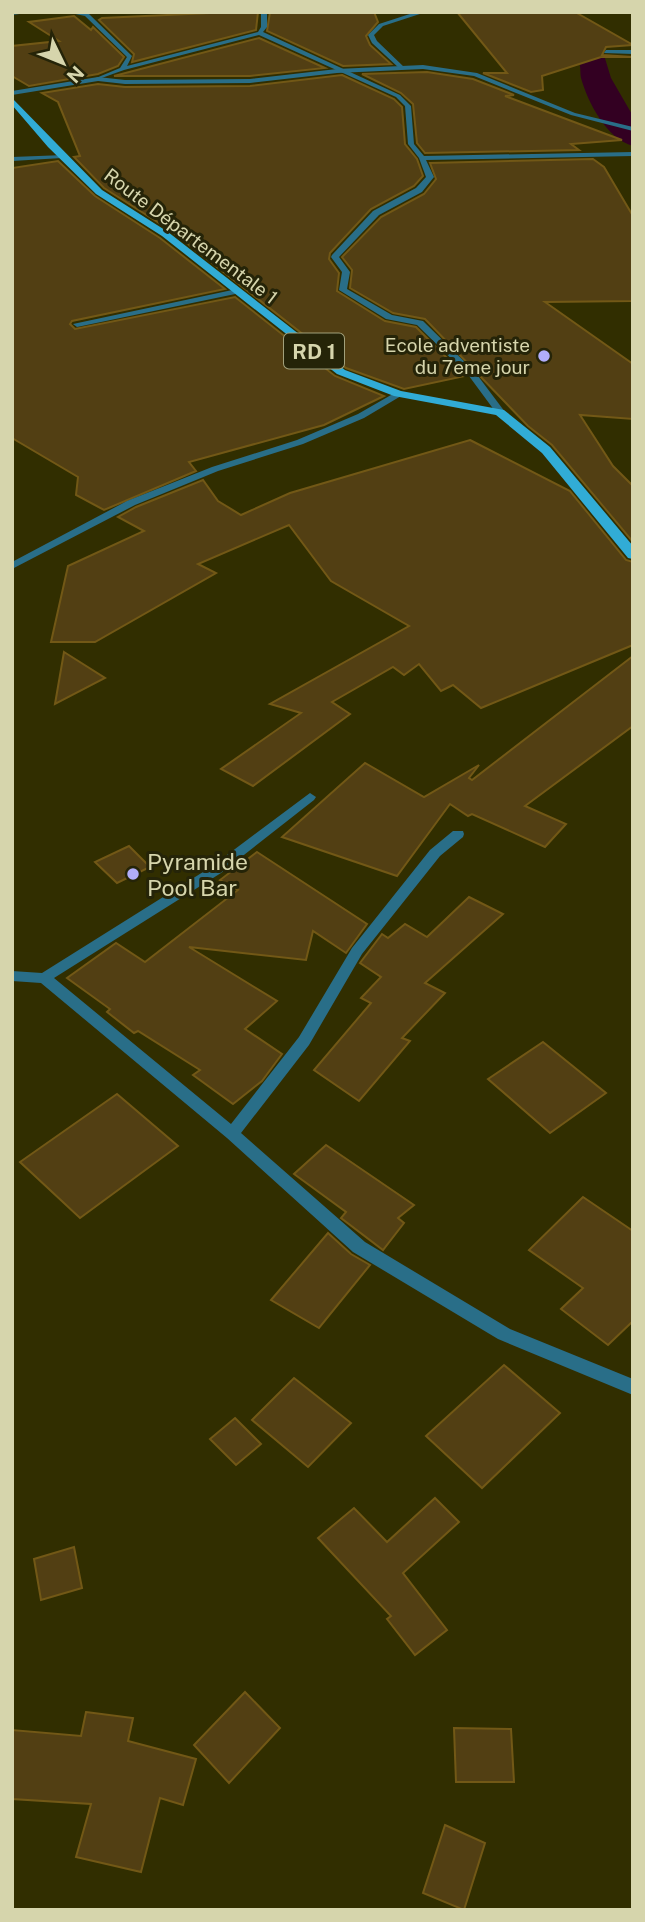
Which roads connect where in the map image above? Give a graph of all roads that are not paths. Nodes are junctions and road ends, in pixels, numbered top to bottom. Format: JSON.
{"nodes":[{"id":1,"x":31,"y":12,"type":"edge"},
{"id":2,"x":69,"y":12,"type":"edge"},
{"id":3,"x":86,"y":12,"type":"edge"},
{"id":4,"x":264,"y":12,"type":"edge"},
{"id":5,"x":423,"y":12,"type":"edge"},
{"id":6,"x":12,"y":13,"type":"edge"},
{"id":7,"x":80,"y":13,"type":"edge"},
{"id":8,"x":260,"y":33,"type":"junction"},
{"id":9,"x":606,"y":52,"type":"dead end"},
{"id":10,"x":633,"y":52,"type":"edge"},
{"id":11,"x":401,"y":67,"type":"junction"},
{"id":12,"x":122,"y":69,"type":"junction"},
{"id":13,"x":337,"y":71,"type":"junction"},
{"id":14,"x":99,"y":79,"type":"junction"},
{"id":15,"x":12,"y":93,"type":"edge"},
{"id":16,"x":12,"y":100,"type":"edge"},
{"id":17,"x":633,"y":129,"type":"edge"},
{"id":18,"x":633,"y":155,"type":"edge"},
{"id":19,"x":62,"y":156,"type":"junction"},
{"id":20,"x":422,"y":158,"type":"junction"},
{"id":21,"x":12,"y":159,"type":"edge"},
{"id":22,"x":237,"y":291,"type":"junction"},
{"id":23,"x":77,"y":324,"type":"dead end"},
{"id":24,"x":398,"y":394,"type":"junction"},
{"id":25,"x":500,"y":412,"type":"junction"},
{"id":26,"x":633,"y":555,"type":"edge"},
{"id":27,"x":12,"y":566,"type":"edge"},
{"id":28,"x":310,"y":797,"type":"dead end"},
{"id":29,"x":458,"y":834,"type":"dead end"},
{"id":30,"x":12,"y":975,"type":"edge"},
{"id":31,"x":44,"y":978,"type":"junction"},
{"id":32,"x":232,"y":1134,"type":"junction"},
{"id":33,"x":633,"y":1387,"type":"edge"}],
"edges":[{"from":1,"to":6,"type":"street"},
{"from":2,"to":7,"type":"street"},
{"from":3,"to":7,"type":"street"},
{"from":4,"to":8,"type":"street"},
{"from":5,"to":11,"type":"street"},
{"from":7,"to":12,"type":"street"},
{"from":8,"to":12,"type":"street"},
{"from":8,"to":13,"type":"street"},
{"from":9,"to":10,"type":"street"},
{"from":11,"to":13,"type":"street"},
{"from":11,"to":17,"type":"street"},
{"from":12,"to":14,"type":"street"},
{"from":13,"to":14,"type":"street"},
{"from":13,"to":20,"type":"street"},
{"from":14,"to":15,"type":"street"},
{"from":16,"to":19,"type":"main road","name":"Route Départementale 1","number":"RD 1"},
{"from":18,"to":20,"type":"street"},
{"from":19,"to":21,"type":"street"},
{"from":19,"to":22,"type":"main road","name":"Route Départementale 1","number":"RD 1"},
{"from":20,"to":25,"type":"street"},
{"from":22,"to":23,"type":"street"},
{"from":22,"to":24,"type":"main road","name":"Route Départementale 1","number":"RD 1"},
{"from":24,"to":25,"type":"main road","name":"Route Départementale 1","number":"RD 1"},
{"from":24,"to":27,"type":"street"},
{"from":25,"to":26,"type":"main road","name":"Route Départementale 1","number":"RD 1"},
{"from":28,"to":31,"type":"street"},
{"from":29,"to":32,"type":"street"},
{"from":30,"to":31,"type":"street"},
{"from":31,"to":32,"type":"street"},
{"from":32,"to":33,"type":"street"}]}
